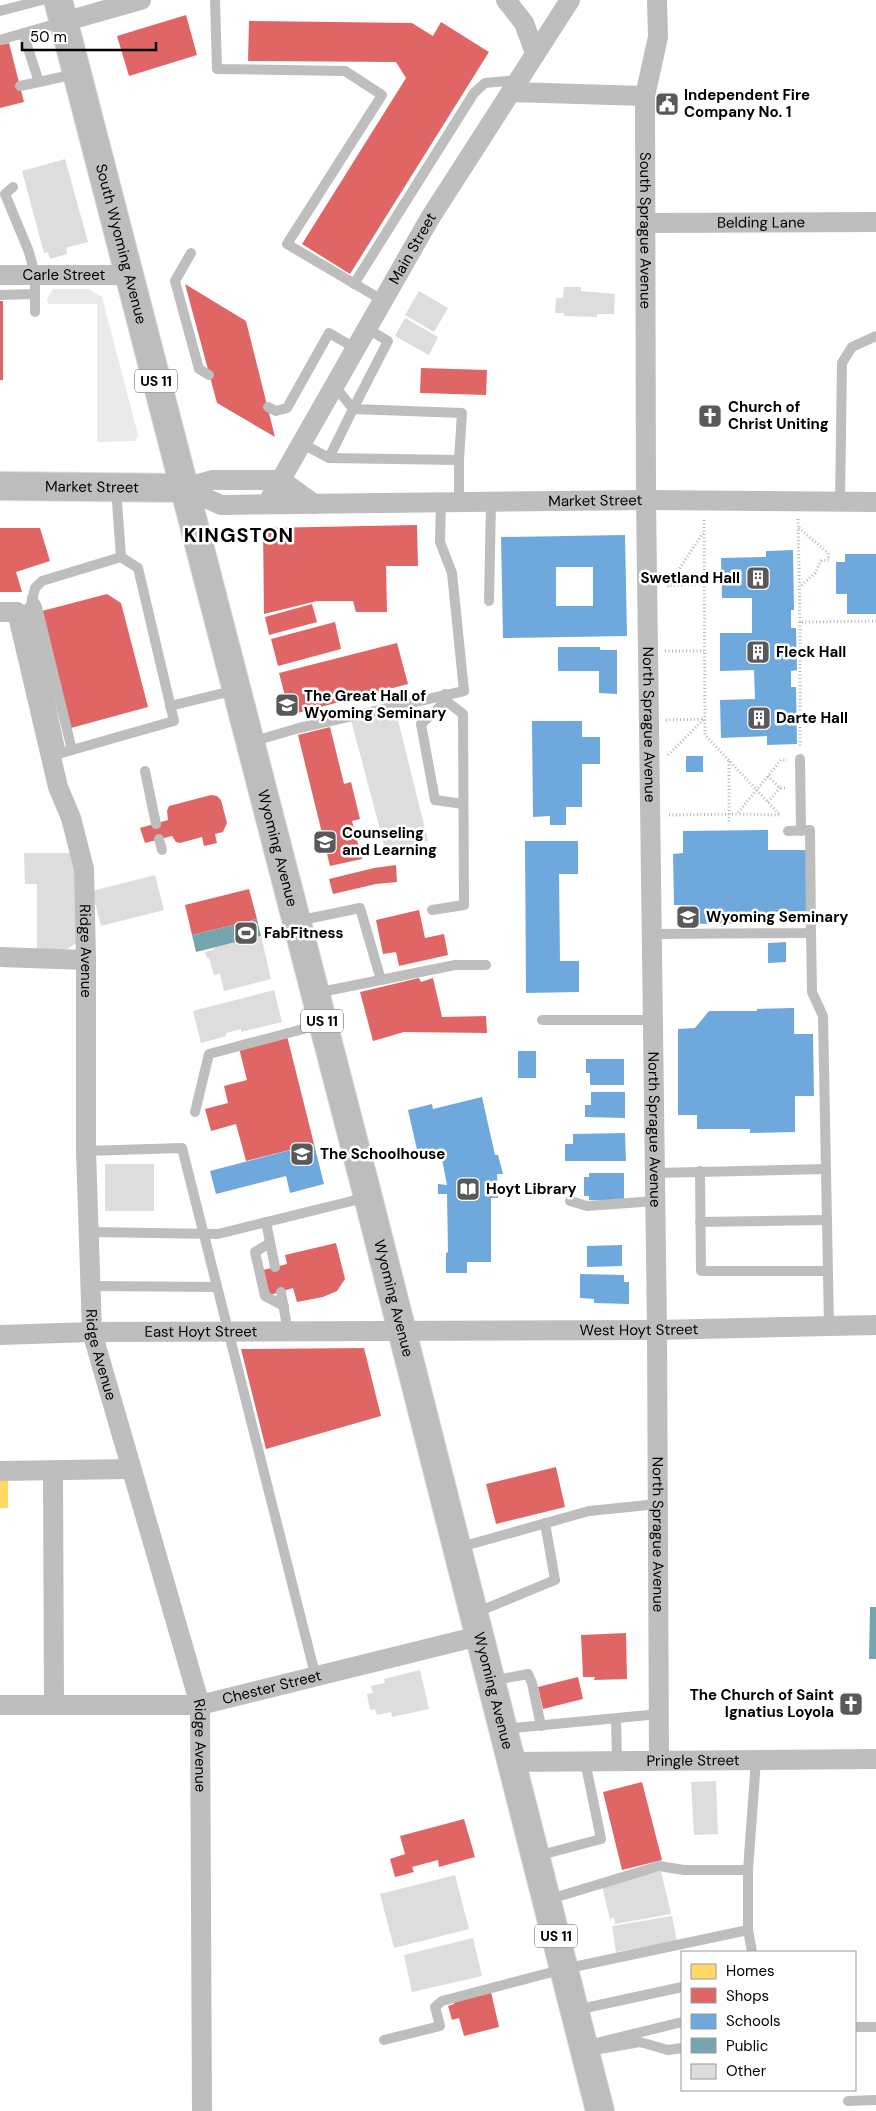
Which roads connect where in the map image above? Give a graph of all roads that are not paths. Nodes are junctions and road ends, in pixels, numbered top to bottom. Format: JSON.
{"nodes":[{"id":1,"x":42,"y":0,"type":"edge"},
{"id":2,"x":142,"y":0,"type":"edge"},
{"id":3,"x":216,"y":0,"type":"edge"},
{"id":4,"x":506,"y":0,"type":"edge"},
{"id":5,"x":570,"y":0,"type":"edge"},
{"id":6,"x":657,"y":0,"type":"edge"},
{"id":7,"x":0,"y":10,"type":"edge"},
{"id":8,"x":61,"y":11,"type":"edge"},
{"id":9,"x":23,"y":33,"type":"junction"},
{"id":10,"x":0,"y":40,"type":"edge"},
{"id":11,"x":535,"y":53,"type":"junction"},
{"id":12,"x":76,"y":74,"type":"junction"},
{"id":13,"x":39,"y":82,"type":"junction"},
{"id":14,"x":20,"y":86,"type":"dead end"},
{"id":15,"x":514,"y":86,"type":"junction"},
{"id":16,"x":645,"y":96,"type":"junction"},
{"id":17,"x":9,"y":191,"type":"dead end"},
{"id":18,"x":876,"y":222,"type":"edge"},
{"id":19,"x":646,"y":223,"type":"junction"},
{"id":20,"x":192,"y":253,"type":"dead end"},
{"id":21,"x":0,"y":275,"type":"edge"},
{"id":22,"x":128,"y":275,"type":"junction"},
{"id":23,"x":354,"y":284,"type":"junction"},
{"id":24,"x":35,"y":285,"type":"junction"},
{"id":25,"x":0,"y":295,"type":"edge"},
{"id":26,"x":382,"y":300,"type":"junction"},
{"id":27,"x":35,"y":312,"type":"dead end"},
{"id":28,"x":366,"y":328,"type":"junction"},
{"id":29,"x":876,"y":336,"type":"edge"},
{"id":30,"x":355,"y":348,"type":"junction"},
{"id":31,"x":209,"y":375,"type":"dead end"},
{"id":32,"x":334,"y":385,"type":"junction"},
{"id":33,"x":268,"y":407,"type":"dead end"},
{"id":34,"x":353,"y":409,"type":"junction"},
{"id":35,"x":301,"y":443,"type":"junction"},
{"id":36,"x":329,"y":458,"type":"junction"},
{"id":37,"x":459,"y":460,"type":"junction"},
{"id":38,"x":280,"y":480,"type":"junction"},
{"id":39,"x":0,"y":486,"type":"edge"},
{"id":40,"x":116,"y":487,"type":"junction"},
{"id":41,"x":184,"y":488,"type":"junction"},
{"id":42,"x":646,"y":500,"type":"junction"},
{"id":43,"x":450,"y":502,"type":"junction"},
{"id":44,"x":491,"y":502,"type":"junction"},
{"id":45,"x":840,"y":502,"type":"junction"},
{"id":46,"x":876,"y":502,"type":"edge"},
{"id":47,"x":267,"y":504,"type":"junction"},
{"id":48,"x":314,"y":504,"type":"junction"},
{"id":49,"x":121,"y":556,"type":"junction"},
{"id":50,"x":31,"y":597,"type":"junction"},
{"id":51,"x":489,"y":601,"type":"dead end"},
{"id":52,"x":16,"y":611,"type":"edge"},
{"id":53,"x":237,"y":690,"type":"junction"},
{"id":54,"x":446,"y":698,"type":"junction"},
{"id":55,"x":170,"y":706,"type":"junction"},
{"id":56,"x":251,"y":742,"type":"junction"},
{"id":57,"x":72,"y":750,"type":"junction"},
{"id":58,"x":56,"y":755,"type":"junction"},
{"id":59,"x":800,"y":759,"type":"road end"},
{"id":60,"x":145,"y":771,"type":"dead end"},
{"id":61,"x":463,"y":804,"type":"junction"},
{"id":62,"x":156,"y":824,"type":"dead end"},
{"id":63,"x":788,"y":831,"type":"dead end"},
{"id":64,"x":800,"y":831,"type":"junction"},
{"id":65,"x":159,"y":839,"type":"dead end"},
{"id":66,"x":162,"y":850,"type":"dead end"},
{"id":67,"x":432,"y":910,"type":"dead end"},
{"id":68,"x":297,"y":921,"type":"junction"},
{"id":69,"x":811,"y":933,"type":"junction"},
{"id":70,"x":652,"y":934,"type":"junction"},
{"id":71,"x":0,"y":957,"type":"edge"},
{"id":72,"x":86,"y":960,"type":"junction"},
{"id":73,"x":486,"y":965,"type":"dead end"},
{"id":74,"x":381,"y":980,"type":"junction"},
{"id":75,"x":315,"y":993,"type":"junction"},
{"id":76,"x":542,"y":1020,"type":"dead end"},
{"id":77,"x":653,"y":1020,"type":"junction"},
{"id":78,"x":323,"y":1024,"type":"junction"},
{"id":79,"x":195,"y":1112,"type":"dead end"},
{"id":80,"x":86,"y":1151,"type":"junction"},
{"id":81,"x":825,"y":1169,"type":"junction"},
{"id":82,"x":700,"y":1171,"type":"junction"},
{"id":83,"x":655,"y":1173,"type":"junction"},
{"id":84,"x":368,"y":1197,"type":"junction"},
{"id":85,"x":570,"y":1201,"type":"dead end"},
{"id":86,"x":655,"y":1201,"type":"junction"},
{"id":87,"x":826,"y":1220,"type":"junction"},
{"id":88,"x":266,"y":1222,"type":"junction"},
{"id":89,"x":700,"y":1222,"type":"junction"},
{"id":90,"x":88,"y":1232,"type":"junction"},
{"id":91,"x":203,"y":1232,"type":"junction"},
{"id":92,"x":270,"y":1243,"type":"junction"},
{"id":93,"x":275,"y":1267,"type":"dead end"},
{"id":94,"x":827,"y":1271,"type":"junction"},
{"id":95,"x":90,"y":1286,"type":"junction"},
{"id":96,"x":216,"y":1287,"type":"junction"},
{"id":97,"x":281,"y":1292,"type":"dead end"},
{"id":98,"x":284,"y":1306,"type":"junction"},
{"id":99,"x":876,"y":1325,"type":"edge"},
{"id":100,"x":829,"y":1326,"type":"junction"},
{"id":101,"x":657,"y":1330,"type":"junction"},
{"id":102,"x":401,"y":1331,"type":"junction"},
{"id":103,"x":92,"y":1332,"type":"junction"},
{"id":104,"x":228,"y":1332,"type":"junction"},
{"id":105,"x":288,"y":1332,"type":"junction"},
{"id":106,"x":0,"y":1335,"type":"edge"},
{"id":107,"x":132,"y":1469,"type":"junction"},
{"id":108,"x":0,"y":1471,"type":"edge"},
{"id":109,"x":53,"y":1471,"type":"junction"},
{"id":110,"x":658,"y":1504,"type":"junction"},
{"id":111,"x":545,"y":1523,"type":"junction"},
{"id":112,"x":457,"y":1548,"type":"junction"},
{"id":113,"x":476,"y":1625,"type":"junction"},
{"id":114,"x":316,"y":1678,"type":"junction"},
{"id":115,"x":490,"y":1681,"type":"junction"},
{"id":116,"x":0,"y":1705,"type":"edge"},
{"id":117,"x":54,"y":1705,"type":"junction"},
{"id":118,"x":200,"y":1705,"type":"junction"},
{"id":119,"x":659,"y":1714,"type":"junction"},
{"id":120,"x":616,"y":1718,"type":"junction"},
{"id":121,"x":541,"y":1726,"type":"junction"},
{"id":122,"x":503,"y":1730,"type":"junction"},
{"id":123,"x":876,"y":1759,"type":"edge"},
{"id":124,"x":660,"y":1760,"type":"junction"},
{"id":125,"x":756,"y":1760,"type":"junction"},
{"id":126,"x":585,"y":1761,"type":"junction"},
{"id":127,"x":617,"y":1761,"type":"junction"},
{"id":128,"x":511,"y":1762,"type":"junction"},
{"id":129,"x":535,"y":1856,"type":"junction"},
{"id":130,"x":748,"y":1870,"type":"junction"},
{"id":131,"x":546,"y":1900,"type":"junction"},
{"id":132,"x":748,"y":1930,"type":"junction"},
{"id":133,"x":752,"y":1951,"type":"edge"},
{"id":134,"x":564,"y":1969,"type":"junction"},
{"id":135,"x":681,"y":1987,"type":"edge"},
{"id":136,"x":575,"y":2011,"type":"junction"},
{"id":137,"x":681,"y":2022,"type":"edge"},
{"id":138,"x":856,"y":2027,"type":"edge"},
{"id":139,"x":876,"y":2027,"type":"edge"},
{"id":140,"x":384,"y":2040,"type":"dead end"},
{"id":141,"x":681,"y":2048,"type":"edge"},
{"id":142,"x":584,"y":2049,"type":"junction"},
{"id":143,"x":876,"y":2100,"type":"edge"},
{"id":144,"x":848,"y":2102,"type":"dead end"},
{"id":145,"x":202,"y":2111,"type":"edge"},
{"id":146,"x":600,"y":2111,"type":"edge"}],
"edges":[{"from":1,"to":7,"type":"lane"},
{"from":2,"to":8,"type":"street"},
{"from":3,"to":23,"type":"lane"},
{"from":4,"to":11,"type":"street"},
{"from":5,"to":11,"type":"street","name":"Main Street"},
{"from":6,"to":16,"type":"street"},
{"from":8,"to":9,"type":"lane"},
{"from":8,"to":12,"type":"main road","name":"South Wyoming Avenue","number":"US 11"},
{"from":9,"to":10,"type":"lane"},
{"from":9,"to":13,"type":"lane"},
{"from":11,"to":15,"type":"street","name":"Main Street"},
{"from":12,"to":13,"type":"lane"},
{"from":12,"to":22,"type":"main road","name":"South Wyoming Avenue","number":"US 11"},
{"from":13,"to":14,"type":"lane"},
{"from":15,"to":16,"type":"street"},
{"from":15,"to":23,"type":"lane"},
{"from":15,"to":26,"type":"street","name":"Main Street"},
{"from":16,"to":19,"type":"street","name":"South Sprague Avenue"},
{"from":17,"to":24,"type":"lane"},
{"from":18,"to":19,"type":"street","name":"Belding Lane"},
{"from":19,"to":42,"type":"street","name":"South Sprague Avenue"},
{"from":20,"to":31,"type":"lane"},
{"from":21,"to":24,"type":"street","name":"Carle Street"},
{"from":22,"to":24,"type":"street","name":"Carle Street"},
{"from":22,"to":41,"type":"main road","name":"South Wyoming Avenue","number":"US 11"},
{"from":23,"to":26,"type":"lane"},
{"from":24,"to":25,"type":"lane"},
{"from":24,"to":27,"type":"lane"},
{"from":26,"to":28,"type":"street","name":"Main Street"},
{"from":28,"to":30,"type":"street","name":"Main Street"},
{"from":28,"to":34,"type":"lane"},
{"from":29,"to":45,"type":"lane"},
{"from":30,"to":32,"type":"street","name":"Main Street"},
{"from":30,"to":33,"type":"lane"},
{"from":32,"to":34,"type":"lane"},
{"from":32,"to":35,"type":"street","name":"Main Street"},
{"from":34,"to":36,"type":"lane"},
{"from":34,"to":37,"type":"lane"},
{"from":35,"to":36,"type":"lane"},
{"from":35,"to":38,"type":"street","name":"Main Street"},
{"from":36,"to":37,"type":"lane"},
{"from":37,"to":43,"type":"lane"},
{"from":38,"to":41,"type":"street","name":"Market Street"},
{"from":38,"to":47,"type":"street","name":"Main Street"},
{"from":38,"to":48,"type":"street"},
{"from":39,"to":40,"type":"main road","name":"Market Street"},
{"from":40,"to":41,"type":"main road","name":"Market Street"},
{"from":40,"to":49,"type":"lane"},
{"from":41,"to":47,"type":"street","name":"Market Street"},
{"from":41,"to":53,"type":"main road","name":"Wyoming Avenue","number":"US 11"},
{"from":42,"to":44,"type":"street","name":"Market Street"},
{"from":42,"to":45,"type":"street","name":"Market Street"},
{"from":42,"to":70,"type":"street","name":"North Sprague Avenue"},
{"from":43,"to":44,"type":"street","name":"Market Street"},
{"from":43,"to":48,"type":"street","name":"Market Street"},
{"from":43,"to":54,"type":"lane"},
{"from":44,"to":51,"type":"lane"},
{"from":45,"to":46,"type":"street","name":"Market Street"},
{"from":47,"to":48,"type":"street","name":"Market Street"},
{"from":49,"to":50,"type":"lane"},
{"from":49,"to":55,"type":"lane"},
{"from":50,"to":52,"type":"lane"},
{"from":50,"to":57,"type":"lane"},
{"from":52,"to":58,"type":"street","name":"Ridge Avenue"},
{"from":53,"to":55,"type":"lane"},
{"from":53,"to":56,"type":"main road","name":"Wyoming Avenue","number":"US 11"},
{"from":54,"to":56,"type":"lane"},
{"from":54,"to":61,"type":"lane"},
{"from":54,"to":61,"type":"lane"},
{"from":55,"to":57,"type":"lane"},
{"from":56,"to":68,"type":"main road","name":"Wyoming Avenue","number":"US 11"},
{"from":57,"to":58,"type":"lane"},
{"from":58,"to":72,"type":"street","name":"Ridge Avenue"},
{"from":59,"to":64,"type":"lane"},
{"from":60,"to":62,"type":"lane"},
{"from":61,"to":67,"type":"lane"},
{"from":63,"to":64,"type":"lane"},
{"from":64,"to":69,"type":"lane"},
{"from":65,"to":66,"type":"lane"},
{"from":68,"to":74,"type":"lane"},
{"from":68,"to":75,"type":"main road","name":"Wyoming Avenue","number":"US 11"},
{"from":69,"to":70,"type":"lane"},
{"from":69,"to":81,"type":"lane"},
{"from":70,"to":77,"type":"street","name":"North Sprague Avenue"},
{"from":71,"to":72,"type":"street"},
{"from":72,"to":80,"type":"street","name":"Ridge Avenue"},
{"from":73,"to":74,"type":"lane"},
{"from":74,"to":75,"type":"lane"},
{"from":75,"to":78,"type":"main road","name":"Wyoming Avenue","number":"US 11"},
{"from":76,"to":77,"type":"lane"},
{"from":77,"to":83,"type":"street","name":"North Sprague Avenue"},
{"from":78,"to":79,"type":"lane"},
{"from":78,"to":84,"type":"main road","name":"Wyoming Avenue","number":"US 11"},
{"from":80,"to":90,"type":"street","name":"Ridge Avenue"},
{"from":80,"to":91,"type":"lane"},
{"from":81,"to":82,"type":"lane"},
{"from":81,"to":87,"type":"lane"},
{"from":82,"to":83,"type":"lane"},
{"from":82,"to":89,"type":"lane"},
{"from":83,"to":86,"type":"street","name":"North Sprague Avenue"},
{"from":84,"to":88,"type":"lane"},
{"from":84,"to":102,"type":"main road","name":"Wyoming Avenue","number":"US 11"},
{"from":85,"to":86,"type":"lane"},
{"from":86,"to":101,"type":"street","name":"North Sprague Avenue"},
{"from":87,"to":89,"type":"lane"},
{"from":87,"to":94,"type":"lane"},
{"from":88,"to":91,"type":"lane"},
{"from":88,"to":92,"type":"lane"},
{"from":89,"to":94,"type":"lane"},
{"from":90,"to":91,"type":"lane"},
{"from":90,"to":95,"type":"street","name":"Ridge Avenue"},
{"from":91,"to":96,"type":"lane"},
{"from":92,"to":93,"type":"lane"},
{"from":92,"to":98,"type":"lane"},
{"from":94,"to":100,"type":"lane"},
{"from":95,"to":96,"type":"lane"},
{"from":95,"to":103,"type":"street","name":"Ridge Avenue"},
{"from":96,"to":104,"type":"lane"},
{"from":97,"to":98,"type":"lane"},
{"from":98,"to":105,"type":"lane"},
{"from":99,"to":100,"type":"street","name":"West Hoyt Street"},
{"from":100,"to":101,"type":"street","name":"West Hoyt Street"},
{"from":101,"to":102,"type":"street","name":"West Hoyt Street"},
{"from":101,"to":110,"type":"street","name":"North Sprague Avenue"},
{"from":102,"to":105,"type":"street","name":"East Hoyt Street"},
{"from":102,"to":112,"type":"main road","name":"Wyoming Avenue","number":"US 11"},
{"from":103,"to":104,"type":"street","name":"East Hoyt Street"},
{"from":103,"to":106,"type":"street","name":"East Hoyt Street"},
{"from":103,"to":107,"type":"street","name":"Ridge Avenue"},
{"from":104,"to":105,"type":"street","name":"East Hoyt Street"},
{"from":104,"to":114,"type":"lane"},
{"from":107,"to":109,"type":"street"},
{"from":107,"to":118,"type":"street","name":"Ridge Avenue"},
{"from":108,"to":109,"type":"street"},
{"from":109,"to":117,"type":"street"},
{"from":110,"to":111,"type":"lane"},
{"from":110,"to":119,"type":"street","name":"North Sprague Avenue"},
{"from":111,"to":112,"type":"lane"},
{"from":111,"to":113,"type":"lane"},
{"from":112,"to":113,"type":"main road","name":"Wyoming Avenue","number":"US 11"},
{"from":113,"to":114,"type":"street","name":"Chester Street"},
{"from":113,"to":115,"type":"main road","name":"Wyoming Avenue","number":"US 11"},
{"from":114,"to":118,"type":"street","name":"Chester Street"},
{"from":115,"to":121,"type":"lane"},
{"from":115,"to":122,"type":"main road","name":"Wyoming Avenue","number":"US 11"},
{"from":116,"to":117,"type":"street","name":"Chester Street"},
{"from":117,"to":118,"type":"street","name":"Chester Street"},
{"from":118,"to":145,"type":"street","name":"Ridge Avenue"},
{"from":119,"to":120,"type":"lane"},
{"from":119,"to":124,"type":"street","name":"North Sprague Avenue"},
{"from":120,"to":121,"type":"lane"},
{"from":120,"to":127,"type":"lane"},
{"from":121,"to":122,"type":"lane"},
{"from":122,"to":128,"type":"main road","name":"Wyoming Avenue","number":"US 11"},
{"from":123,"to":125,"type":"street","name":"Pringle Street"},
{"from":124,"to":125,"type":"street","name":"Pringle Street"},
{"from":124,"to":127,"type":"street","name":"Pringle Street"},
{"from":125,"to":130,"type":"lane"},
{"from":126,"to":127,"type":"street","name":"Pringle Street"},
{"from":126,"to":128,"type":"street","name":"Pringle Street"},
{"from":126,"to":129,"type":"lane"},
{"from":128,"to":129,"type":"main road","name":"Wyoming Avenue","number":"US 11"},
{"from":129,"to":131,"type":"main road","name":"Wyoming Avenue","number":"US 11"},
{"from":130,"to":131,"type":"lane"},
{"from":130,"to":132,"type":"lane"},
{"from":131,"to":134,"type":"main road","name":"Wyoming Avenue","number":"US 11"},
{"from":132,"to":133,"type":"lane"},
{"from":132,"to":134,"type":"lane"},
{"from":134,"to":136,"type":"main road","name":"Wyoming Avenue","number":"US 11"},
{"from":134,"to":140,"type":"lane"},
{"from":135,"to":136,"type":"lane"},
{"from":136,"to":142,"type":"main road","name":"Wyoming Avenue","number":"US 11"},
{"from":137,"to":142,"type":"lane"},
{"from":138,"to":139,"type":"lane"},
{"from":141,"to":142,"type":"lane"},
{"from":142,"to":146,"type":"main road","name":"Wyoming Avenue","number":"US 11"},
{"from":143,"to":144,"type":"lane"}]}
